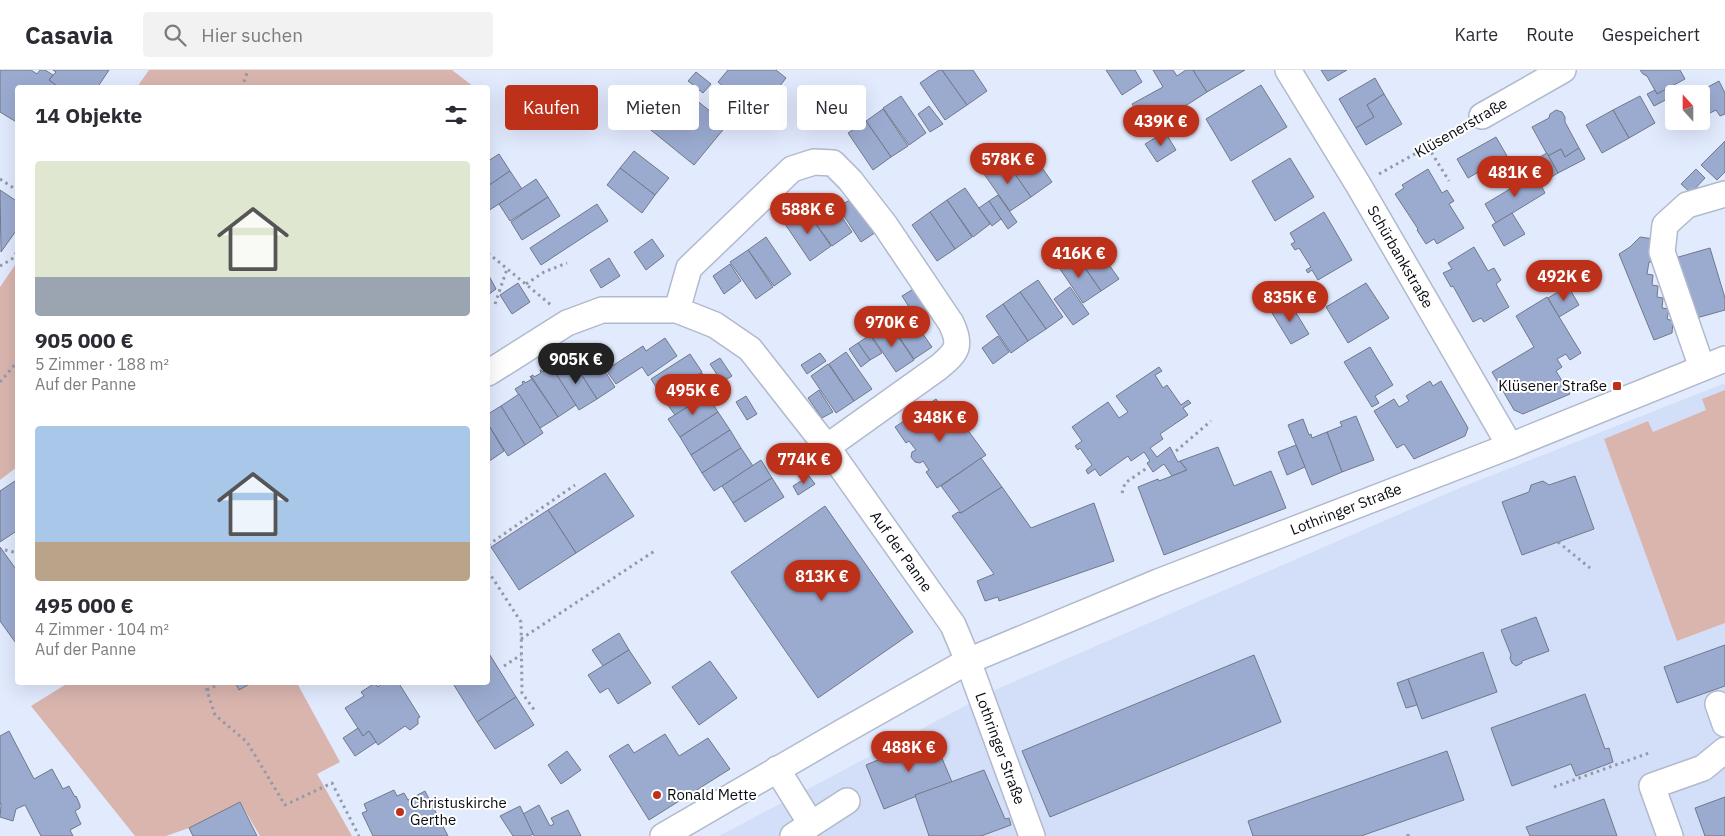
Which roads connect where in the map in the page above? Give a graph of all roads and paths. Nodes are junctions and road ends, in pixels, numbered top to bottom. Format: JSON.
{"nodes":[{"id":1,"x":248,"y":70,"type":"edge"},
{"id":2,"x":1288,"y":70,"type":"edge"},
{"id":3,"x":1563,"y":70,"type":"edge"},
{"id":4,"x":243,"y":85,"type":"edge"},
{"id":5,"x":1482,"y":116,"type":"joint"},
{"id":6,"x":1428,"y":147,"type":"junction"},
{"id":7,"x":0,"y":179,"type":"edge"},
{"id":8,"x":1449,"y":181,"type":"dead end"},
{"id":9,"x":1359,"y":186,"type":"junction"},
{"id":10,"x":15,"y":189,"type":"edge"},
{"id":11,"x":1725,"y":194,"type":"edge"},
{"id":12,"x":15,"y":254,"type":"edge"},
{"id":13,"x":490,"y":255,"type":"edge"},
{"id":14,"x":567,"y":263,"type":"dead end"},
{"id":15,"x":0,"y":266,"type":"edge"},
{"id":16,"x":507,"y":269,"type":"junction"},
{"id":17,"x":526,"y":284,"type":"junction"},
{"id":18,"x":495,"y":304,"type":"dead end"},
{"id":19,"x":677,"y":310,"type":"junction"},
{"id":20,"x":567,"y":323,"type":"junction"},
{"id":21,"x":1725,"y":359,"type":"edge"},
{"id":22,"x":15,"y":364,"type":"edge"},
{"id":23,"x":1702,"y":368,"type":"junction"},
{"id":24,"x":490,"y":372,"type":"edge"},
{"id":25,"x":0,"y":382,"type":"edge"},
{"id":26,"x":1211,"y":421,"type":"dead end"},
{"id":27,"x":1510,"y":446,"type":"junction"},
{"id":28,"x":827,"y":447,"type":"junction"},
{"id":29,"x":1176,"y":450,"type":"dead end"},
{"id":30,"x":1148,"y":468,"type":"dead end"},
{"id":31,"x":575,"y":485,"type":"dead end"},
{"id":32,"x":1122,"y":493,"type":"dead end"},
{"id":33,"x":1558,"y":542,"type":"dead end"},
{"id":34,"x":490,"y":544,"type":"edge"},
{"id":35,"x":6,"y":550,"type":"dead end"},
{"id":36,"x":656,"y":550,"type":"dead end"},
{"id":37,"x":15,"y":552,"type":"edge"},
{"id":38,"x":1590,"y":568,"type":"dead end"},
{"id":39,"x":490,"y":574,"type":"edge"},
{"id":40,"x":521,"y":639,"type":"junction"},
{"id":41,"x":521,"y":654,"type":"junction"},
{"id":42,"x":968,"y":662,"type":"junction"},
{"id":43,"x":504,"y":666,"type":"dead end"},
{"id":44,"x":205,"y":685,"type":"edge"},
{"id":45,"x":217,"y":685,"type":"edge"},
{"id":46,"x":207,"y":690,"type":"junction"},
{"id":47,"x":535,"y":711,"type":"dead end"},
{"id":48,"x":1725,"y":750,"type":"edge"},
{"id":49,"x":1649,"y":753,"type":"dead end"},
{"id":50,"x":777,"y":769,"type":"junction"},
{"id":51,"x":1554,"y":787,"type":"dead end"},
{"id":52,"x":847,"y":801,"type":"dead end"},
{"id":53,"x":802,"y":830,"type":"edge"},
{"id":54,"x":359,"y":836,"type":"edge"},
{"id":55,"x":663,"y":836,"type":"edge"},
{"id":56,"x":1032,"y":836,"type":"edge"},
{"id":57,"x":1670,"y":836,"type":"edge"}],
"edges":[{"from":1,"to":4,"type":"path"},
{"from":2,"to":9,"type":"street","name":"Schürbankstraße"},
{"from":3,"to":5,"type":"street","name":"Klüsenerstraße"},
{"from":5,"to":6,"type":"path","name":"Klüsenerstraße"},
{"from":6,"to":8,"type":"path"},
{"from":6,"to":9,"type":"path","name":"Klüsenerstraße"},
{"from":7,"to":10,"type":"path"},
{"from":9,"to":27,"type":"street","name":"Schürbankstraße"},
{"from":11,"to":23,"type":"street"},
{"from":12,"to":15,"type":"path"},
{"from":13,"to":16,"type":"path"},
{"from":14,"to":17,"type":"path"},
{"from":16,"to":17,"type":"path"},
{"from":16,"to":18,"type":"path"},
{"from":17,"to":20,"type":"path"},
{"from":19,"to":20,"type":"street","name":"Auf der Panne"},
{"from":19,"to":28,"type":"street","name":"Auf der Panne"},
{"from":19,"to":28,"type":"street"},
{"from":20,"to":24,"type":"street","name":"Auf der Panne"},
{"from":21,"to":23,"type":"street","name":"Lothringer Straße"},
{"from":22,"to":25,"type":"path"},
{"from":23,"to":27,"type":"street","name":"Lothringer Straße"},
{"from":26,"to":29,"type":"path"},
{"from":27,"to":42,"type":"street","name":"Lothringer Straße"},
{"from":28,"to":42,"type":"street","name":"Auf der Panne"},
{"from":30,"to":32,"type":"path"},
{"from":31,"to":34,"type":"path"},
{"from":33,"to":38,"type":"path"},
{"from":35,"to":37,"type":"path"},
{"from":36,"to":40,"type":"path"},
{"from":39,"to":40,"type":"path"},
{"from":40,"to":41,"type":"path"},
{"from":41,"to":43,"type":"path"},
{"from":41,"to":47,"type":"path"},
{"from":42,"to":50,"type":"street","name":"Lothringer Straße"},
{"from":42,"to":56,"type":"street","name":"Lothringer Straße"},
{"from":44,"to":46,"type":"path"},
{"from":45,"to":46,"type":"path"},
{"from":46,"to":54,"type":"path"},
{"from":48,"to":57,"type":"street"},
{"from":49,"to":51,"type":"path"},
{"from":50,"to":53,"type":"street"},
{"from":50,"to":55,"type":"street","name":"Lothringer Straße"},
{"from":52,"to":53,"type":"street"}]}
